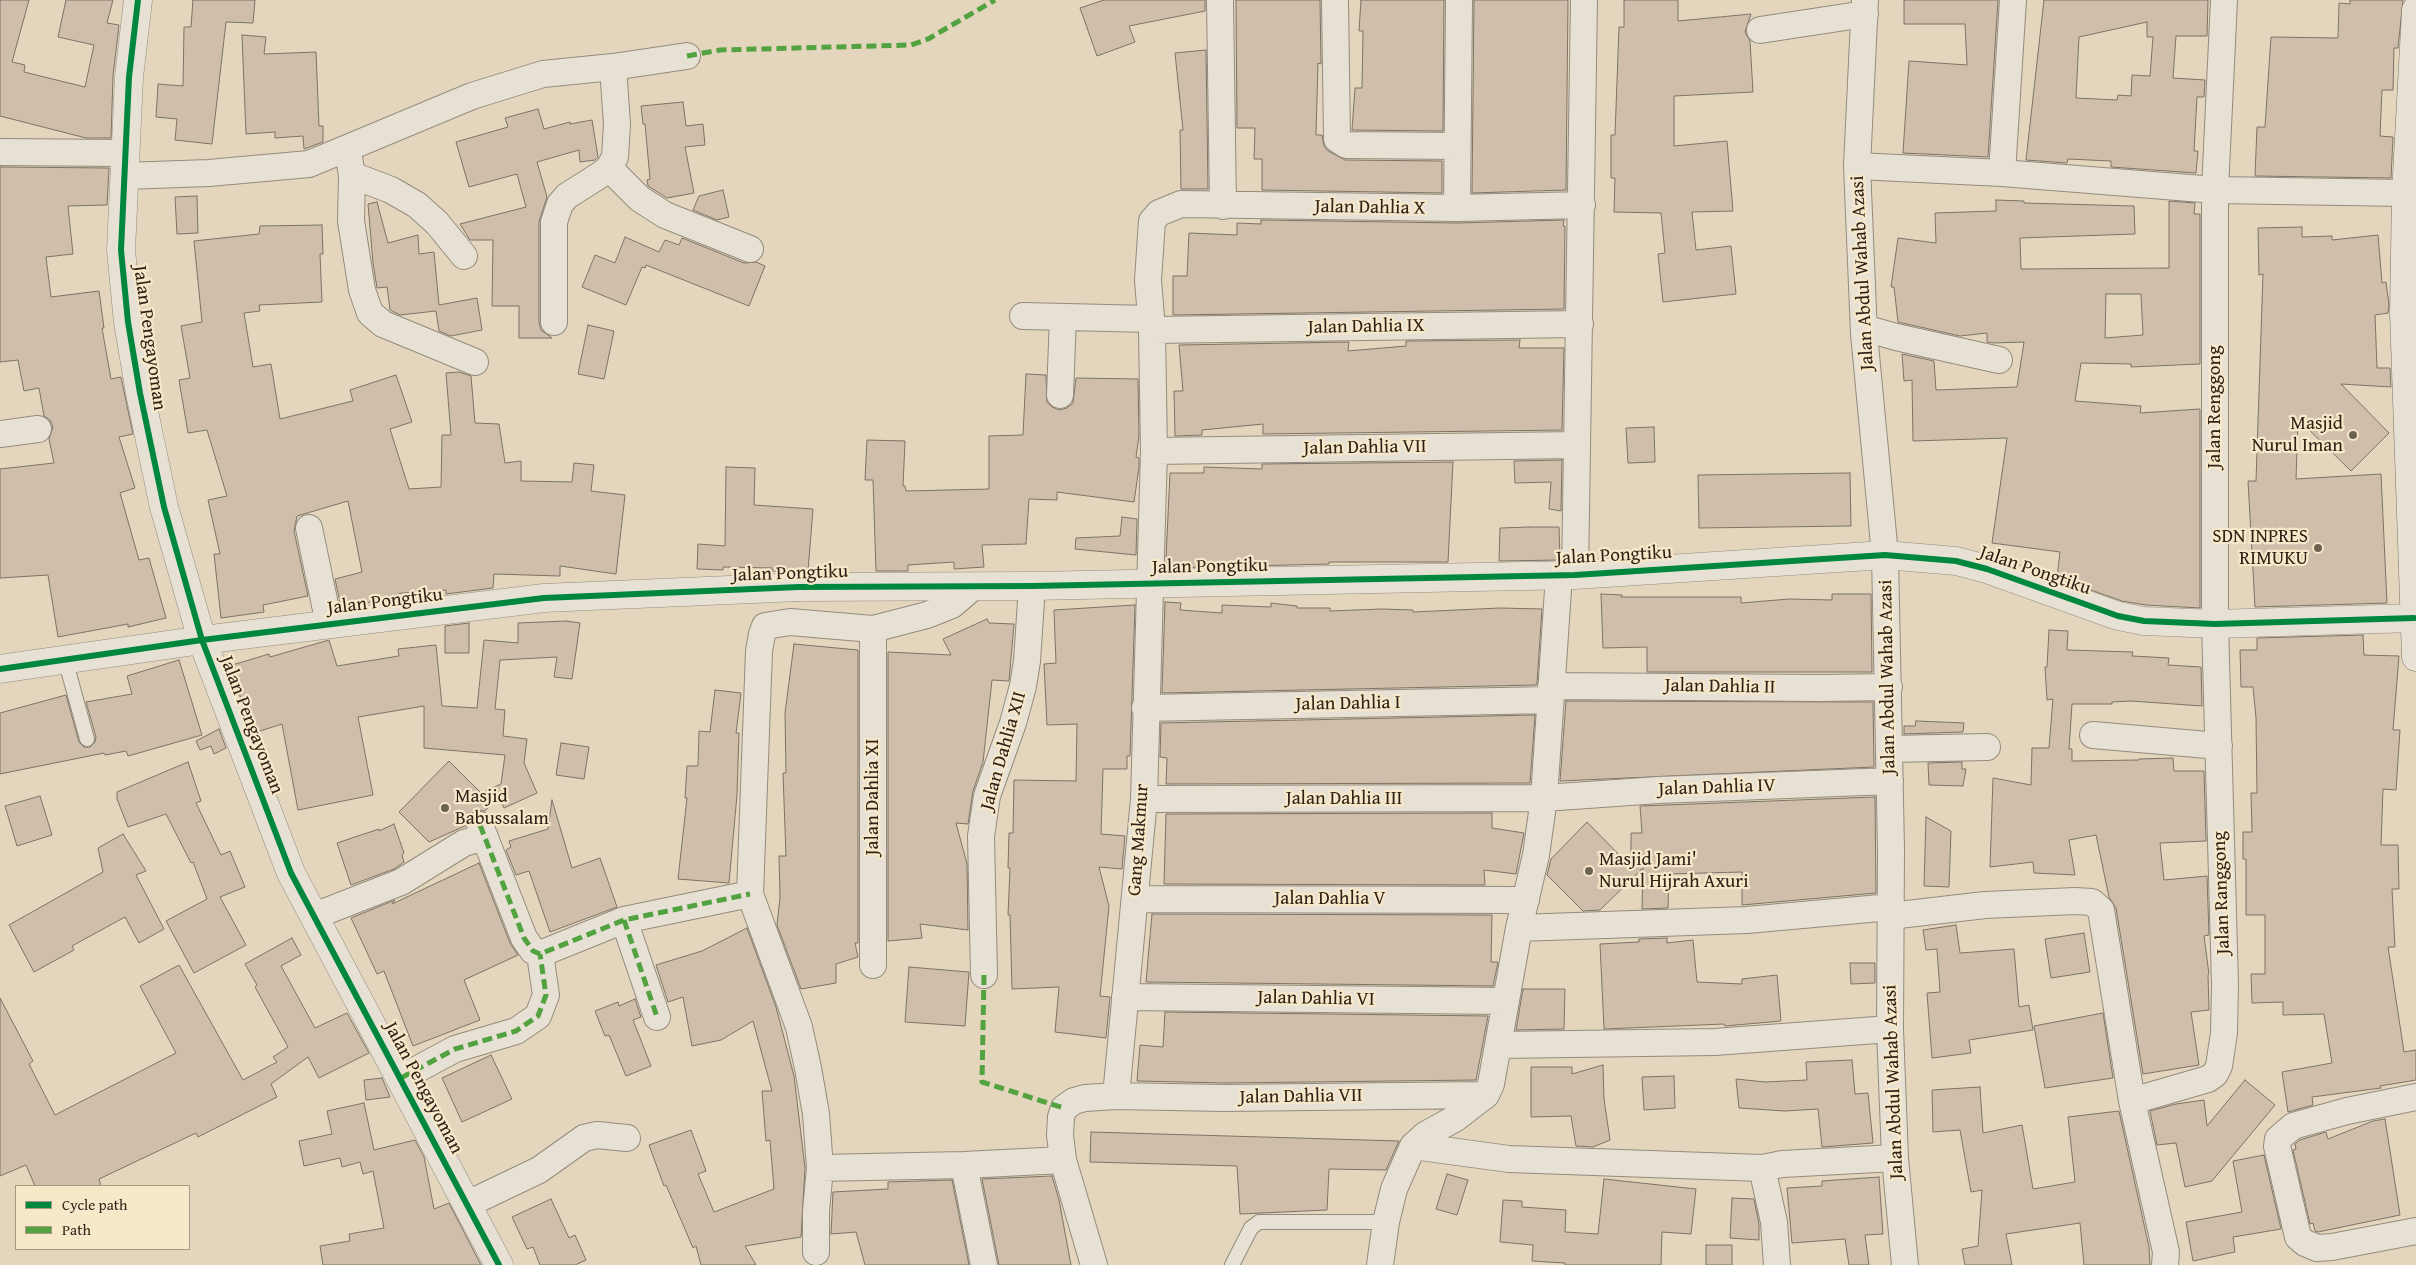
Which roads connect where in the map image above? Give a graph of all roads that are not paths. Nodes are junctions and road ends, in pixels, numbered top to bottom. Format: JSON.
{"nodes":[{"id":1,"x":138,"y":0,"type":"edge"},
{"id":2,"x":1220,"y":0,"type":"edge"},
{"id":3,"x":1334,"y":0,"type":"edge"},
{"id":4,"x":1459,"y":0,"type":"edge"},
{"id":5,"x":1584,"y":0,"type":"edge"},
{"id":6,"x":2013,"y":0,"type":"edge"},
{"id":7,"x":2224,"y":0,"type":"edge"},
{"id":8,"x":1865,"y":7,"type":"edge"},
{"id":9,"x":2416,"y":10,"type":"edge"},
{"id":10,"x":1760,"y":30,"type":"dead end"},
{"id":11,"x":687,"y":56,"type":"dead end"},
{"id":12,"x":613,"y":67,"type":"junction"},
{"id":13,"x":1457,"y":146,"type":"junction"},
{"id":14,"x":346,"y":148,"type":"junction"},
{"id":15,"x":0,"y":152,"type":"edge"},
{"id":16,"x":124,"y":164,"type":"junction"},
{"id":17,"x":1857,"y":166,"type":"junction"},
{"id":18,"x":609,"y":168,"type":"junction"},
{"id":19,"x":2002,"y":173,"type":"junction"},
{"id":20,"x":352,"y":175,"type":"junction"},
{"id":21,"x":2215,"y":190,"type":"junction"},
{"id":22,"x":2406,"y":193,"type":"junction"},
{"id":23,"x":1582,"y":205,"type":"junction"},
{"id":24,"x":1223,"y":206,"type":"junction"},
{"id":25,"x":1457,"y":208,"type":"junction"},
{"id":26,"x":1159,"y":213,"type":"joint"},
{"id":27,"x":750,"y":250,"type":"dead end"},
{"id":28,"x":464,"y":256,"type":"dead end"},
{"id":29,"x":1023,"y":316,"type":"dead end"},
{"id":30,"x":1063,"y":317,"type":"junction"},
{"id":31,"x":554,"y":322,"type":"dead end"},
{"id":32,"x":1152,"y":324,"type":"junction"},
{"id":33,"x":1580,"y":324,"type":"junction"},
{"id":34,"x":1864,"y":328,"type":"junction"},
{"id":35,"x":1999,"y":360,"type":"dead end"},
{"id":36,"x":475,"y":362,"type":"dead end"},
{"id":37,"x":1060,"y":395,"type":"dead end"},
{"id":38,"x":38,"y":429,"type":"dead end"},
{"id":39,"x":0,"y":434,"type":"edge"},
{"id":40,"x":1576,"y":445,"type":"junction"},
{"id":41,"x":1154,"y":451,"type":"junction"},
{"id":42,"x":309,"y":528,"type":"dead end"},
{"id":43,"x":1885,"y":554,"type":"junction"},
{"id":44,"x":1567,"y":575,"type":"junction"},
{"id":45,"x":1150,"y":583,"type":"junction"},
{"id":46,"x":1032,"y":586,"type":"junction"},
{"id":47,"x":973,"y":587,"type":"junction"},
{"id":48,"x":2414,"y":618,"type":"junction"},
{"id":49,"x":329,"y":624,"type":"junction"},
{"id":50,"x":2215,"y":624,"type":"junction"},
{"id":51,"x":873,"y":629,"type":"junction"},
{"id":52,"x":202,"y":640,"type":"junction"},
{"id":53,"x":2416,"y":657,"type":"edge"},
{"id":54,"x":65,"y":659,"type":"junction"},
{"id":55,"x":0,"y":669,"type":"edge"},
{"id":56,"x":1889,"y":687,"type":"junction"},
{"id":57,"x":1550,"y":693,"type":"junction"},
{"id":58,"x":1145,"y":708,"type":"junction"},
{"id":59,"x":2093,"y":735,"type":"dead end"},
{"id":60,"x":87,"y":739,"type":"dead end"},
{"id":61,"x":2218,"y":746,"type":"junction"},
{"id":62,"x":1987,"y":747,"type":"dead end"},
{"id":63,"x":1889,"y":748,"type":"junction"},
{"id":64,"x":1890,"y":781,"type":"junction"},
{"id":65,"x":1544,"y":798,"type":"junction"},
{"id":66,"x":1144,"y":799,"type":"junction"},
{"id":67,"x":750,"y":894,"type":"junction"},
{"id":68,"x":1135,"y":899,"type":"junction"},
{"id":69,"x":1526,"y":900,"type":"junction"},
{"id":70,"x":1890,"y":912,"type":"junction"},
{"id":71,"x":314,"y":916,"type":"junction"},
{"id":72,"x":624,"y":920,"type":"junction"},
{"id":73,"x":1518,"y":928,"type":"junction"},
{"id":74,"x":540,"y":954,"type":"junction"},
{"id":75,"x":873,"y":965,"type":"dead end"},
{"id":76,"x":984,"y":976,"type":"dead end"},
{"id":77,"x":1125,"y":997,"type":"junction"},
{"id":78,"x":1506,"y":1001,"type":"junction"},
{"id":79,"x":657,"y":1017,"type":"dead end"},
{"id":80,"x":1890,"y":1028,"type":"junction"},
{"id":81,"x":1499,"y":1045,"type":"junction"},
{"id":82,"x":401,"y":1078,"type":"junction"},
{"id":83,"x":1486,"y":1095,"type":"junction"},
{"id":84,"x":1116,"y":1096,"type":"junction"},
{"id":85,"x":2416,"y":1097,"type":"edge"},
{"id":86,"x":2132,"y":1101,"type":"junction"},
{"id":87,"x":627,"y":1138,"type":"dead end"},
{"id":88,"x":1413,"y":1146,"type":"junction"},
{"id":89,"x":1895,"y":1158,"type":"junction"},
{"id":90,"x":1063,"y":1160,"type":"junction"},
{"id":91,"x":964,"y":1165,"type":"junction"},
{"id":92,"x":820,"y":1168,"type":"junction"},
{"id":93,"x":1762,"y":1168,"type":"junction"},
{"id":94,"x":468,"y":1204,"type":"junction"},
{"id":95,"x":1386,"y":1222,"type":"junction"},
{"id":96,"x":2416,"y":1231,"type":"edge"},
{"id":97,"x":816,"y":1252,"type":"dead end"},
{"id":98,"x":499,"y":1265,"type":"edge"},
{"id":99,"x":984,"y":1265,"type":"edge"},
{"id":100,"x":1094,"y":1265,"type":"edge"},
{"id":101,"x":1232,"y":1265,"type":"edge"},
{"id":102,"x":1380,"y":1265,"type":"edge"},
{"id":103,"x":1777,"y":1265,"type":"edge"},
{"id":104,"x":1905,"y":1265,"type":"edge"},
{"id":105,"x":2165,"y":1265,"type":"edge"}],
"edges":[{"from":1,"to":16,"type":"street","name":"Jalan Pengayoman"},
{"from":2,"to":24,"type":"street"},
{"from":3,"to":13,"type":"street"},
{"from":4,"to":13,"type":"street"},
{"from":5,"to":23,"type":"street"},
{"from":6,"to":19,"type":"street"},
{"from":7,"to":21,"type":"street","name":"Jalan Renggong"},
{"from":8,"to":10,"type":"street"},
{"from":8,"to":17,"type":"street","name":"Jalan Abdul Wahab Azasi"},
{"from":9,"to":22,"type":"street"},
{"from":11,"to":12,"type":"street"},
{"from":12,"to":14,"type":"street"},
{"from":12,"to":18,"type":"street"},
{"from":13,"to":25,"type":"street"},
{"from":14,"to":16,"type":"street"},
{"from":14,"to":20,"type":"street"},
{"from":15,"to":16,"type":"street"},
{"from":16,"to":52,"type":"street","name":"Jalan Pengayoman"},
{"from":17,"to":19,"type":"street"},
{"from":17,"to":34,"type":"street","name":"Jalan Abdul Wahab Azasi"},
{"from":18,"to":27,"type":"street"},
{"from":18,"to":31,"type":"street"},
{"from":19,"to":21,"type":"street"},
{"from":20,"to":28,"type":"street"},
{"from":20,"to":36,"type":"street"},
{"from":21,"to":22,"type":"street"},
{"from":21,"to":50,"type":"street","name":"Jalan Renggong"},
{"from":22,"to":48,"type":"street"},
{"from":23,"to":25,"type":"street","name":"Jalan Dahlia X"},
{"from":23,"to":33,"type":"street"},
{"from":24,"to":25,"type":"street","name":"Jalan Dahlia X"},
{"from":24,"to":26,"type":"street","name":"Jalan Dahlia X"},
{"from":26,"to":32,"type":"street","name":"Gang Makmur"},
{"from":29,"to":30,"type":"street","name":"Jalan Dahlia IX"},
{"from":30,"to":32,"type":"street","name":"Jalan Dahlia IX"},
{"from":30,"to":37,"type":"street"},
{"from":32,"to":33,"type":"street","name":"Jalan Dahlia IX"},
{"from":32,"to":41,"type":"street","name":"Gang Makmur"},
{"from":33,"to":40,"type":"street"},
{"from":34,"to":35,"type":"street"},
{"from":34,"to":43,"type":"street","name":"Jalan Abdul Wahab Azasi"},
{"from":38,"to":39,"type":"street"},
{"from":40,"to":41,"type":"street","name":"Jalan Dahlia VII"},
{"from":40,"to":44,"type":"street"},
{"from":41,"to":45,"type":"street","name":"Gang Makmur"},
{"from":42,"to":49,"type":"street"},
{"from":43,"to":44,"type":"street","name":"Jalan Pongtiku"},
{"from":43,"to":50,"type":"street","name":"Jalan Pongtiku"},
{"from":43,"to":56,"type":"street","name":"Jalan Abdul Wahab Azasi"},
{"from":44,"to":45,"type":"street","name":"Jalan Pongtiku"},
{"from":44,"to":57,"type":"street"},
{"from":45,"to":46,"type":"street","name":"Jalan Pongtiku"},
{"from":45,"to":58,"type":"street","name":"Gang Makmur"},
{"from":46,"to":47,"type":"street","name":"Jalan Pongtiku"},
{"from":46,"to":76,"type":"street","name":"Jalan Dahlia XII"},
{"from":47,"to":49,"type":"street","name":"Jalan Pongtiku"},
{"from":47,"to":51,"type":"street"},
{"from":48,"to":50,"type":"street","name":"Jalan Pongtiku"},
{"from":48,"to":53,"type":"street"},
{"from":49,"to":52,"type":"street","name":"Jalan Pongtiku"},
{"from":50,"to":61,"type":"street","name":"Jalan Ranggong"},
{"from":51,"to":67,"type":"street"},
{"from":51,"to":75,"type":"street","name":"Jalan Dahlia XI"},
{"from":52,"to":54,"type":"street","name":"Jalan Pongtiku"},
{"from":52,"to":71,"type":"street","name":"Jalan Pengayoman"},
{"from":54,"to":55,"type":"street","name":"Jalan Pongtiku"},
{"from":54,"to":60,"type":"lane"},
{"from":56,"to":57,"type":"street","name":"Jalan Dahlia II"},
{"from":56,"to":63,"type":"street","name":"Jalan Abdul Wahab Azasi"},
{"from":57,"to":58,"type":"street","name":"Jalan Dahlia I"},
{"from":57,"to":65,"type":"street"},
{"from":58,"to":66,"type":"street","name":"Gang Makmur"},
{"from":59,"to":61,"type":"street"},
{"from":61,"to":86,"type":"street","name":"Jalan Ranggong"},
{"from":62,"to":63,"type":"street"},
{"from":63,"to":64,"type":"street","name":"Jalan Abdul Wahab Azasi"},
{"from":64,"to":65,"type":"street","name":"Jalan Dahlia IV"},
{"from":64,"to":70,"type":"street","name":"Jalan Abdul Wahab Azasi"},
{"from":65,"to":66,"type":"street","name":"Jalan Dahlia III"},
{"from":65,"to":69,"type":"street"},
{"from":66,"to":68,"type":"street","name":"Gang Makmur"},
{"from":67,"to":72,"type":"street"},
{"from":67,"to":92,"type":"street"},
{"from":68,"to":69,"type":"street","name":"Jalan Dahlia V"},
{"from":68,"to":77,"type":"street","name":"Gang Makmur"},
{"from":69,"to":73,"type":"street"},
{"from":70,"to":73,"type":"street"},
{"from":70,"to":80,"type":"street","name":"Jalan Abdul Wahab Azasi"},
{"from":70,"to":86,"type":"street"},
{"from":71,"to":74,"type":"street"},
{"from":71,"to":82,"type":"street","name":"Jalan Pengayoman"},
{"from":72,"to":74,"type":"street"},
{"from":72,"to":79,"type":"street"},
{"from":73,"to":78,"type":"street"},
{"from":74,"to":82,"type":"street"},
{"from":77,"to":78,"type":"street","name":"Jalan Dahlia VI"},
{"from":77,"to":84,"type":"street","name":"Gang Makmur"},
{"from":78,"to":81,"type":"street"},
{"from":80,"to":81,"type":"street"},
{"from":80,"to":89,"type":"street","name":"Jalan Abdul Wahab Azasi"},
{"from":81,"to":83,"type":"street"},
{"from":82,"to":94,"type":"street","name":"Jalan Pengayoman"},
{"from":83,"to":84,"type":"street","name":"Jalan Dahlia VII"},
{"from":83,"to":88,"type":"street"},
{"from":84,"to":90,"type":"street","name":"Jalan Dahlia VII"},
{"from":85,"to":96,"type":"street"},
{"from":86,"to":105,"type":"street"},
{"from":87,"to":94,"type":"street"},
{"from":88,"to":93,"type":"street"},
{"from":88,"to":95,"type":"street"},
{"from":89,"to":93,"type":"street"},
{"from":89,"to":104,"type":"street","name":"Jalan Abdul Wahab Azasi"},
{"from":90,"to":91,"type":"street"},
{"from":90,"to":100,"type":"street"},
{"from":91,"to":92,"type":"street"},
{"from":91,"to":99,"type":"street"},
{"from":92,"to":97,"type":"street"},
{"from":93,"to":103,"type":"street"},
{"from":94,"to":98,"type":"street","name":"Jalan Pengayoman"},
{"from":95,"to":101,"type":"lane"},
{"from":95,"to":102,"type":"street"}]}
